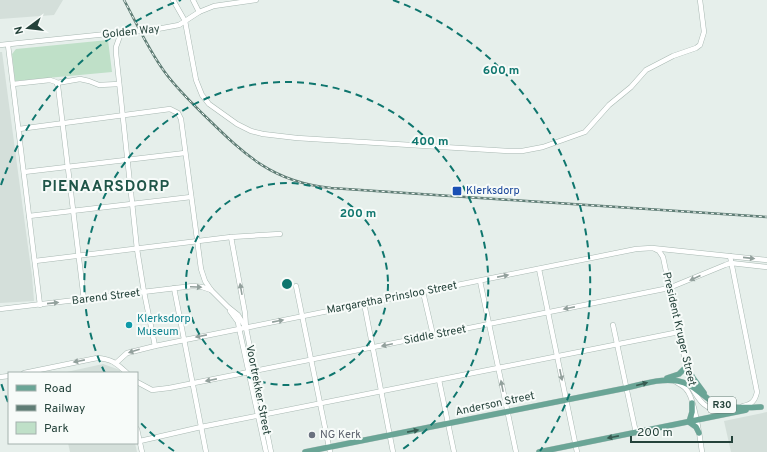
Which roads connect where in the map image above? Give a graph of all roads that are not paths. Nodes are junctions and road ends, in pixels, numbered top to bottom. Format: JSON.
{"nodes":[{"id":1,"x":173,"y":0,"type":"edge"},
{"id":2,"x":193,"y":0,"type":"edge"},
{"id":3,"x":256,"y":0,"type":"edge"},
{"id":4,"x":700,"y":0,"type":"edge"},
{"id":5,"x":199,"y":12,"type":"junction"},
{"id":6,"x":185,"y":21,"type":"junction"},
{"id":7,"x":121,"y":33,"type":"junction"},
{"id":8,"x":0,"y":45,"type":"edge"},
{"id":9,"x":8,"y":45,"type":"junction"},
{"id":10,"x":57,"y":83,"type":"junction"},
{"id":11,"x":13,"y":84,"type":"junction"},
{"id":12,"x":119,"y":84,"type":"junction"},
{"id":13,"x":122,"y":116,"type":"junction"},
{"id":14,"x":62,"y":123,"type":"junction"},
{"id":15,"x":19,"y":128,"type":"junction"},
{"id":16,"x":185,"y":153,"type":"junction"},
{"id":17,"x":127,"y":160,"type":"junction"},
{"id":18,"x":68,"y":167,"type":"junction"},
{"id":19,"x":24,"y":172,"type":"junction"},
{"id":20,"x":191,"y":197,"type":"junction"},
{"id":21,"x":132,"y":204,"type":"junction"},
{"id":22,"x":74,"y":211,"type":"junction"},
{"id":23,"x":29,"y":216,"type":"junction"},
{"id":24,"x":280,"y":234,"type":"dead end"},
{"id":25,"x":231,"y":237,"type":"junction"},
{"id":26,"x":197,"y":242,"type":"junction"},
{"id":27,"x":652,"y":248,"type":"junction"},
{"id":28,"x":137,"y":249,"type":"junction"},
{"id":29,"x":78,"y":256,"type":"junction"},
{"id":30,"x":730,"y":256,"type":"junction"},
{"id":31,"x":767,"y":260,"type":"edge"},
{"id":32,"x":35,"y":261,"type":"junction"},
{"id":33,"x":731,"y":263,"type":"junction"},
{"id":34,"x":767,"y":267,"type":"edge"},
{"id":35,"x":539,"y":269,"type":"junction"},
{"id":36,"x":480,"y":280,"type":"junction"},
{"id":37,"x":296,"y":286,"type":"dead end"},
{"id":38,"x":174,"y":288,"type":"junction"},
{"id":39,"x":670,"y":288,"type":"junction"},
{"id":40,"x":211,"y":290,"type":"junction"},
{"id":41,"x":144,"y":292,"type":"junction"},
{"id":42,"x":423,"y":292,"type":"junction"},
{"id":43,"x":84,"y":300,"type":"junction"},
{"id":44,"x":364,"y":303,"type":"junction"},
{"id":45,"x":40,"y":305,"type":"junction"},
{"id":46,"x":228,"y":308,"type":"junction"},
{"id":47,"x":0,"y":309,"type":"edge"},
{"id":48,"x":548,"y":312,"type":"junction"},
{"id":49,"x":303,"y":317,"type":"junction"},
{"id":50,"x":489,"y":324,"type":"junction"},
{"id":51,"x":613,"y":325,"type":"dead end"},
{"id":52,"x":240,"y":328,"type":"junction"},
{"id":53,"x":246,"y":328,"type":"junction"},
{"id":54,"x":679,"y":332,"type":"junction"},
{"id":55,"x":433,"y":335,"type":"junction"},
{"id":56,"x":184,"y":340,"type":"junction"},
{"id":57,"x":617,"y":345,"type":"junction"},
{"id":58,"x":155,"y":346,"type":"junction"},
{"id":59,"x":373,"y":348,"type":"junction"},
{"id":60,"x":557,"y":357,"type":"junction"},
{"id":61,"x":312,"y":360,"type":"junction"},
{"id":62,"x":116,"y":363,"type":"junction"},
{"id":63,"x":686,"y":366,"type":"junction"},
{"id":64,"x":498,"y":368,"type":"junction"},
{"id":65,"x":254,"y":371,"type":"junction"},
{"id":66,"x":29,"y":372,"type":"edge"},
{"id":67,"x":126,"y":372,"type":"edge"},
{"id":68,"x":249,"y":373,"type":"junction"},
{"id":69,"x":439,"y":380,"type":"junction"},
{"id":70,"x":657,"y":380,"type":"junction"},
{"id":71,"x":671,"y":381,"type":"junction"},
{"id":72,"x":138,"y":383,"type":"edge"},
{"id":73,"x":193,"y":384,"type":"junction"},
{"id":74,"x":690,"y":384,"type":"junction"},
{"id":75,"x":146,"y":388,"type":"junction"},
{"id":76,"x":626,"y":388,"type":"junction"},
{"id":77,"x":138,"y":389,"type":"edge"},
{"id":78,"x":380,"y":392,"type":"junction"},
{"id":79,"x":566,"y":400,"type":"junction"},
{"id":80,"x":709,"y":400,"type":"junction"},
{"id":81,"x":692,"y":403,"type":"junction"},
{"id":82,"x":320,"y":404,"type":"junction"},
{"id":83,"x":764,"y":407,"type":"edge"},
{"id":84,"x":734,"y":410,"type":"junction"},
{"id":85,"x":507,"y":412,"type":"junction"},
{"id":86,"x":264,"y":415,"type":"junction"},
{"id":87,"x":258,"y":416,"type":"junction"},
{"id":88,"x":709,"y":418,"type":"junction"},
{"id":89,"x":697,"y":420,"type":"junction"},
{"id":90,"x":689,"y":422,"type":"junction"},
{"id":91,"x":448,"y":424,"type":"junction"},
{"id":92,"x":201,"y":427,"type":"junction"},
{"id":93,"x":699,"y":430,"type":"junction"},
{"id":94,"x":138,"y":433,"type":"edge"},
{"id":95,"x":636,"y":433,"type":"junction"},
{"id":96,"x":389,"y":435,"type":"junction"},
{"id":97,"x":140,"y":441,"type":"junction"},
{"id":98,"x":576,"y":445,"type":"junction"},
{"id":99,"x":330,"y":450,"type":"edge"},
{"id":100,"x":142,"y":452,"type":"edge"},
{"id":101,"x":206,"y":452,"type":"edge"},
{"id":102,"x":266,"y":452,"type":"edge"},
{"id":103,"x":271,"y":452,"type":"edge"},
{"id":104,"x":305,"y":452,"type":"edge"},
{"id":105,"x":392,"y":452,"type":"edge"},
{"id":106,"x":454,"y":452,"type":"edge"},
{"id":107,"x":516,"y":452,"type":"edge"},
{"id":108,"x":539,"y":452,"type":"edge"},
{"id":109,"x":577,"y":452,"type":"edge"},
{"id":110,"x":702,"y":452,"type":"edge"}],
"edges":[{"from":1,"to":6,"type":"street"},
{"from":2,"to":5,"type":"street"},
{"from":3,"to":5,"type":"street","name":"Golden Way"},
{"from":4,"to":6,"type":"street"},
{"from":5,"to":6,"type":"street","name":"Golden Way"},
{"from":6,"to":7,"type":"street","name":"Golden Way","bridge":true},
{"from":7,"to":9,"type":"street","name":"Golden Way"},
{"from":7,"to":12,"type":"street"},
{"from":8,"to":9,"type":"street","name":"Golden Way"},
{"from":9,"to":11,"type":"street"},
{"from":10,"to":11,"type":"street"},
{"from":10,"to":12,"type":"street"},
{"from":10,"to":14,"type":"street"},
{"from":11,"to":15,"type":"street"},
{"from":12,"to":13,"type":"street"},
{"from":13,"to":14,"type":"street"},
{"from":13,"to":16,"type":"street"},
{"from":13,"to":17,"type":"street"},
{"from":14,"to":15,"type":"street"},
{"from":14,"to":18,"type":"street"},
{"from":15,"to":19,"type":"street"},
{"from":16,"to":17,"type":"street"},
{"from":16,"to":20,"type":"street"},
{"from":17,"to":18,"type":"street"},
{"from":17,"to":21,"type":"street"},
{"from":18,"to":19,"type":"street"},
{"from":18,"to":22,"type":"street"},
{"from":19,"to":23,"type":"street"},
{"from":20,"to":21,"type":"street"},
{"from":20,"to":26,"type":"street"},
{"from":21,"to":22,"type":"street"},
{"from":21,"to":28,"type":"street"},
{"from":22,"to":23,"type":"street"},
{"from":22,"to":29,"type":"street"},
{"from":23,"to":32,"type":"street"},
{"from":24,"to":25,"type":"street"},
{"from":25,"to":26,"type":"street"},
{"from":53,"to":25,"type":"street","name":"Voortrekker Street","one_way":true},
{"from":26,"to":28,"type":"street"},
{"from":26,"to":40,"type":"street"},
{"from":27,"to":30,"type":"street","name":"Margaretha Prinsloo Street"},
{"from":27,"to":35,"type":"street","name":"Margaretha Prinsloo Street"},
{"from":27,"to":39,"type":"street","name":"President Kruger Street"},
{"from":28,"to":29,"type":"street"},
{"from":28,"to":41,"type":"street"},
{"from":29,"to":32,"type":"street"},
{"from":29,"to":43,"type":"street"},
{"from":30,"to":31,"type":"street","name":"Margaretha Prinsloo Street","one_way":true},
{"from":30,"to":33,"type":"street"},
{"from":32,"to":45,"type":"street"},
{"from":33,"to":34,"type":"street"},
{"from":33,"to":39,"type":"street","name":"Siddle Street","one_way":true},
{"from":33,"to":84,"type":"street"},
{"from":36,"to":35,"type":"street","name":"Margaretha Prinsloo Street","one_way":true},
{"from":35,"to":48,"type":"street"},
{"from":36,"to":42,"type":"street","name":"Margaretha Prinsloo Street"},
{"from":36,"to":50,"type":"street"},
{"from":37,"to":49,"type":"street"},
{"from":38,"to":40,"type":"street","name":"Barend Street","one_way":true},
{"from":38,"to":41,"type":"street","name":"Barend Street"},
{"from":38,"to":56,"type":"street"},
{"from":39,"to":48,"type":"street","name":"Siddle Street","one_way":true},
{"from":39,"to":54,"type":"street","name":"President Kruger Street"},
{"from":40,"to":46,"type":"street"},
{"from":41,"to":43,"type":"street","name":"Barend Street"},
{"from":41,"to":58,"type":"street"},
{"from":42,"to":44,"type":"street","name":"Margaretha Prinsloo Street"},
{"from":42,"to":55,"type":"street"},
{"from":45,"to":43,"type":"street","name":"Barend Street","one_way":true},
{"from":44,"to":49,"type":"street","name":"Margaretha Prinsloo Street"},
{"from":44,"to":59,"type":"street"},
{"from":45,"to":47,"type":"street","name":"Barend Street"},
{"from":46,"to":52,"type":"street","name":"Voortrekker Street"},
{"from":46,"to":53,"type":"street"},
{"from":48,"to":50,"type":"street","name":"Siddle Street"},
{"from":48,"to":60,"type":"street"},
{"from":53,"to":49,"type":"street","name":"Margaretha Prinsloo Street","one_way":true},
{"from":49,"to":61,"type":"street"},
{"from":50,"to":55,"type":"street","name":"Siddle Street"},
{"from":50,"to":64,"type":"street"},
{"from":51,"to":57,"type":"street"},
{"from":52,"to":53,"type":"street","name":"Margaretha Prinsloo Street"},
{"from":52,"to":56,"type":"street","name":"Margaretha Prinsloo Street","one_way":true},
{"from":52,"to":68,"type":"street","name":"Voortrekker Street"},
{"from":53,"to":65,"type":"street","name":"Voortrekker Street"},
{"from":54,"to":57,"type":"street"},
{"from":54,"to":63,"type":"street","name":"President Kruger Street"},
{"from":55,"to":59,"type":"street","name":"Siddle Street","one_way":true},
{"from":56,"to":58,"type":"street","name":"Margaretha Prinsloo Street"},
{"from":56,"to":73,"type":"street"},
{"from":57,"to":60,"type":"street"},
{"from":57,"to":76,"type":"street"},
{"from":58,"to":62,"type":"street","name":"Margaretha Prinsloo Street","one_way":true},
{"from":59,"to":61,"type":"street","name":"Siddle Street"},
{"from":59,"to":78,"type":"street"},
{"from":60,"to":64,"type":"street"},
{"from":60,"to":79,"type":"street","one_way":true},
{"from":61,"to":65,"type":"street","name":"Siddle Street"},
{"from":61,"to":82,"type":"street"},
{"from":62,"to":66,"type":"street","one_way":true},
{"from":62,"to":67,"type":"street"},
{"from":63,"to":70,"type":"main road"},
{"from":63,"to":74,"type":"street","name":"President Kruger Street"},
{"from":63,"to":80,"type":"main road"},
{"from":64,"to":69,"type":"street"},
{"from":85,"to":64,"type":"street","one_way":true},
{"from":65,"to":68,"type":"street","name":"Siddle Street"},
{"from":65,"to":86,"type":"street","name":"Voortrekker Street"},
{"from":68,"to":73,"type":"street","name":"Siddle Street","one_way":true},
{"from":68,"to":87,"type":"street","name":"Voortrekker Street"},
{"from":69,"to":78,"type":"street"},
{"from":69,"to":91,"type":"street"},
{"from":70,"to":71,"type":"main road","name":"Anderson Street"},
{"from":76,"to":70,"type":"main road","name":"Anderson Street","one_way":true},
{"from":71,"to":74,"type":"main road","name":"Anderson Street"},
{"from":71,"to":81,"type":"street","name":"President Kruger Street"},
{"from":72,"to":75,"type":"street"},
{"from":73,"to":75,"type":"street","name":"Siddle Street"},
{"from":73,"to":92,"type":"street"},
{"from":74,"to":80,"type":"main road","number":"R30"},
{"from":74,"to":84,"type":"street","name":"President Kruger Street"},
{"from":75,"to":77,"type":"street","name":"Siddle Street"},
{"from":76,"to":79,"type":"main road","name":"Anderson Street"},
{"from":76,"to":95,"type":"street"},
{"from":78,"to":82,"type":"street"},
{"from":78,"to":96,"type":"street"},
{"from":79,"to":85,"type":"main road","name":"Anderson Street"},
{"from":79,"to":98,"type":"street"},
{"from":80,"to":84,"type":"main road","number":"R30"},
{"from":81,"to":89,"type":"street","name":"President Kruger Street"},
{"from":81,"to":90,"type":"main road"},
{"from":82,"to":86,"type":"street"},
{"from":82,"to":99,"type":"street"},
{"from":83,"to":84,"type":"main road","number":"R30"},
{"from":84,"to":88,"type":"main road","number":"R30"},
{"from":85,"to":91,"type":"main road","name":"Anderson Street"},
{"from":85,"to":107,"type":"street"},
{"from":86,"to":87,"type":"street"},
{"from":86,"to":103,"type":"street","name":"Voortrekker Street"},
{"from":87,"to":92,"type":"street"},
{"from":87,"to":102,"type":"street","name":"Voortrekker Street"},
{"from":88,"to":89,"type":"main road","number":"R30"},
{"from":88,"to":93,"type":"main road"},
{"from":89,"to":90,"type":"main road","number":"R30"},
{"from":89,"to":93,"type":"street","name":"President Kruger Street"},
{"from":90,"to":93,"type":"main road"},
{"from":90,"to":95,"type":"main road","number":"R30"},
{"from":96,"to":91,"type":"main road","name":"Anderson Street","one_way":true},
{"from":91,"to":106,"type":"street"},
{"from":92,"to":97,"type":"street"},
{"from":92,"to":101,"type":"street"},
{"from":93,"to":110,"type":"street","name":"President Kruger Street"},
{"from":94,"to":97,"type":"street"},
{"from":95,"to":98,"type":"main road","number":"R30","one_way":true},
{"from":96,"to":99,"type":"main road","name":"Anderson Street"},
{"from":96,"to":105,"type":"street"},
{"from":97,"to":100,"type":"street"},
{"from":98,"to":108,"type":"main road","number":"R30"},
{"from":98,"to":109,"type":"street"},
{"from":99,"to":104,"type":"main road","name":"Anderson Street"}]}
